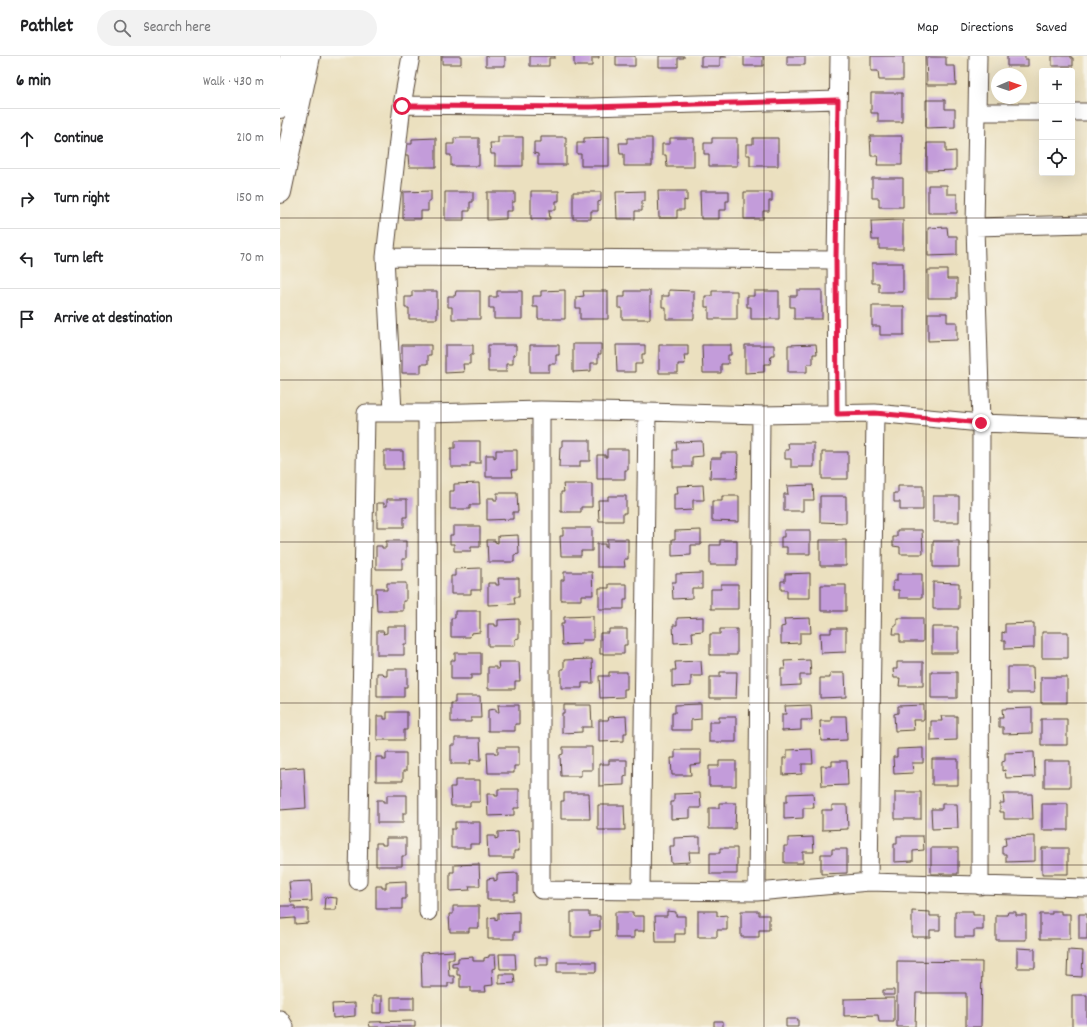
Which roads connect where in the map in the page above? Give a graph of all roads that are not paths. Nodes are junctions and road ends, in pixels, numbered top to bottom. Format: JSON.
{"nodes":[{"id":1,"x":291,"y":56,"type":"edge"},
{"id":2,"x":309,"y":56,"type":"edge"},
{"id":3,"x":411,"y":56,"type":"edge"},
{"id":4,"x":839,"y":56,"type":"edge"},
{"id":5,"x":978,"y":56,"type":"edge"},
{"id":6,"x":838,"y":100,"type":"junction"},
{"id":7,"x":402,"y":106,"type":"junction"},
{"id":8,"x":280,"y":107,"type":"edge"},
{"id":9,"x":977,"y":112,"type":"junction"},
{"id":10,"x":1039,"y":112,"type":"edge"},
{"id":11,"x":1075,"y":112,"type":"edge"},
{"id":12,"x":1087,"y":112,"type":"edge"},
{"id":13,"x":280,"y":192,"type":"edge"},
{"id":14,"x":1087,"y":224,"type":"edge"},
{"id":15,"x":975,"y":227,"type":"junction"},
{"id":16,"x":385,"y":258,"type":"junction"},
{"id":17,"x":836,"y":260,"type":"junction"},
{"id":18,"x":541,"y":410,"type":"junction"},
{"id":19,"x":393,"y":412,"type":"junction"},
{"id":20,"x":647,"y":412,"type":"junction"},
{"id":21,"x":427,"y":413,"type":"junction"},
{"id":22,"x":875,"y":413,"type":"junction"},
{"id":23,"x":837,"y":414,"type":"junction"},
{"id":24,"x":761,"y":415,"type":"junction"},
{"id":25,"x":981,"y":423,"type":"junction"},
{"id":26,"x":1087,"y":427,"type":"edge"},
{"id":27,"x":358,"y":881,"type":"dead end"},
{"id":28,"x":869,"y":882,"type":"junction"},
{"id":29,"x":980,"y":886,"type":"junction"},
{"id":30,"x":1087,"y":888,"type":"edge"},
{"id":31,"x":641,"y":890,"type":"junction"},
{"id":32,"x":757,"y":892,"type":"junction"},
{"id":33,"x":428,"y":912,"type":"dead end"},
{"id":34,"x":280,"y":1019,"type":"edge"},
{"id":35,"x":285,"y":1027,"type":"edge"}],
"edges":[{"from":1,"to":8,"type":"main road"},
{"from":2,"to":13,"type":"main road"},
{"from":3,"to":7,"type":"street"},
{"from":4,"to":6,"type":"street"},
{"from":5,"to":9,"type":"street"},
{"from":6,"to":7,"type":"street"},
{"from":6,"to":17,"type":"street"},
{"from":7,"to":16,"type":"street"},
{"from":9,"to":10,"type":"street"},
{"from":9,"to":15,"type":"street"},
{"from":11,"to":12,"type":"street"},
{"from":14,"to":15,"type":"street"},
{"from":15,"to":25,"type":"street"},
{"from":16,"to":17,"type":"street"},
{"from":16,"to":19,"type":"street"},
{"from":17,"to":23,"type":"street"},
{"from":18,"to":20,"type":"street"},
{"from":18,"to":21,"type":"street"},
{"from":18,"to":31,"type":"street"},
{"from":19,"to":21,"type":"street"},
{"from":19,"to":27,"type":"street"},
{"from":20,"to":24,"type":"street"},
{"from":20,"to":31,"type":"street"},
{"from":21,"to":33,"type":"street"},
{"from":22,"to":23,"type":"street"},
{"from":22,"to":25,"type":"street"},
{"from":22,"to":28,"type":"street"},
{"from":23,"to":24,"type":"street"},
{"from":24,"to":32,"type":"street"},
{"from":25,"to":26,"type":"street"},
{"from":25,"to":29,"type":"street"},
{"from":28,"to":29,"type":"street"},
{"from":28,"to":32,"type":"street"},
{"from":29,"to":30,"type":"street"},
{"from":31,"to":32,"type":"street"},
{"from":34,"to":35,"type":"street"}]}
